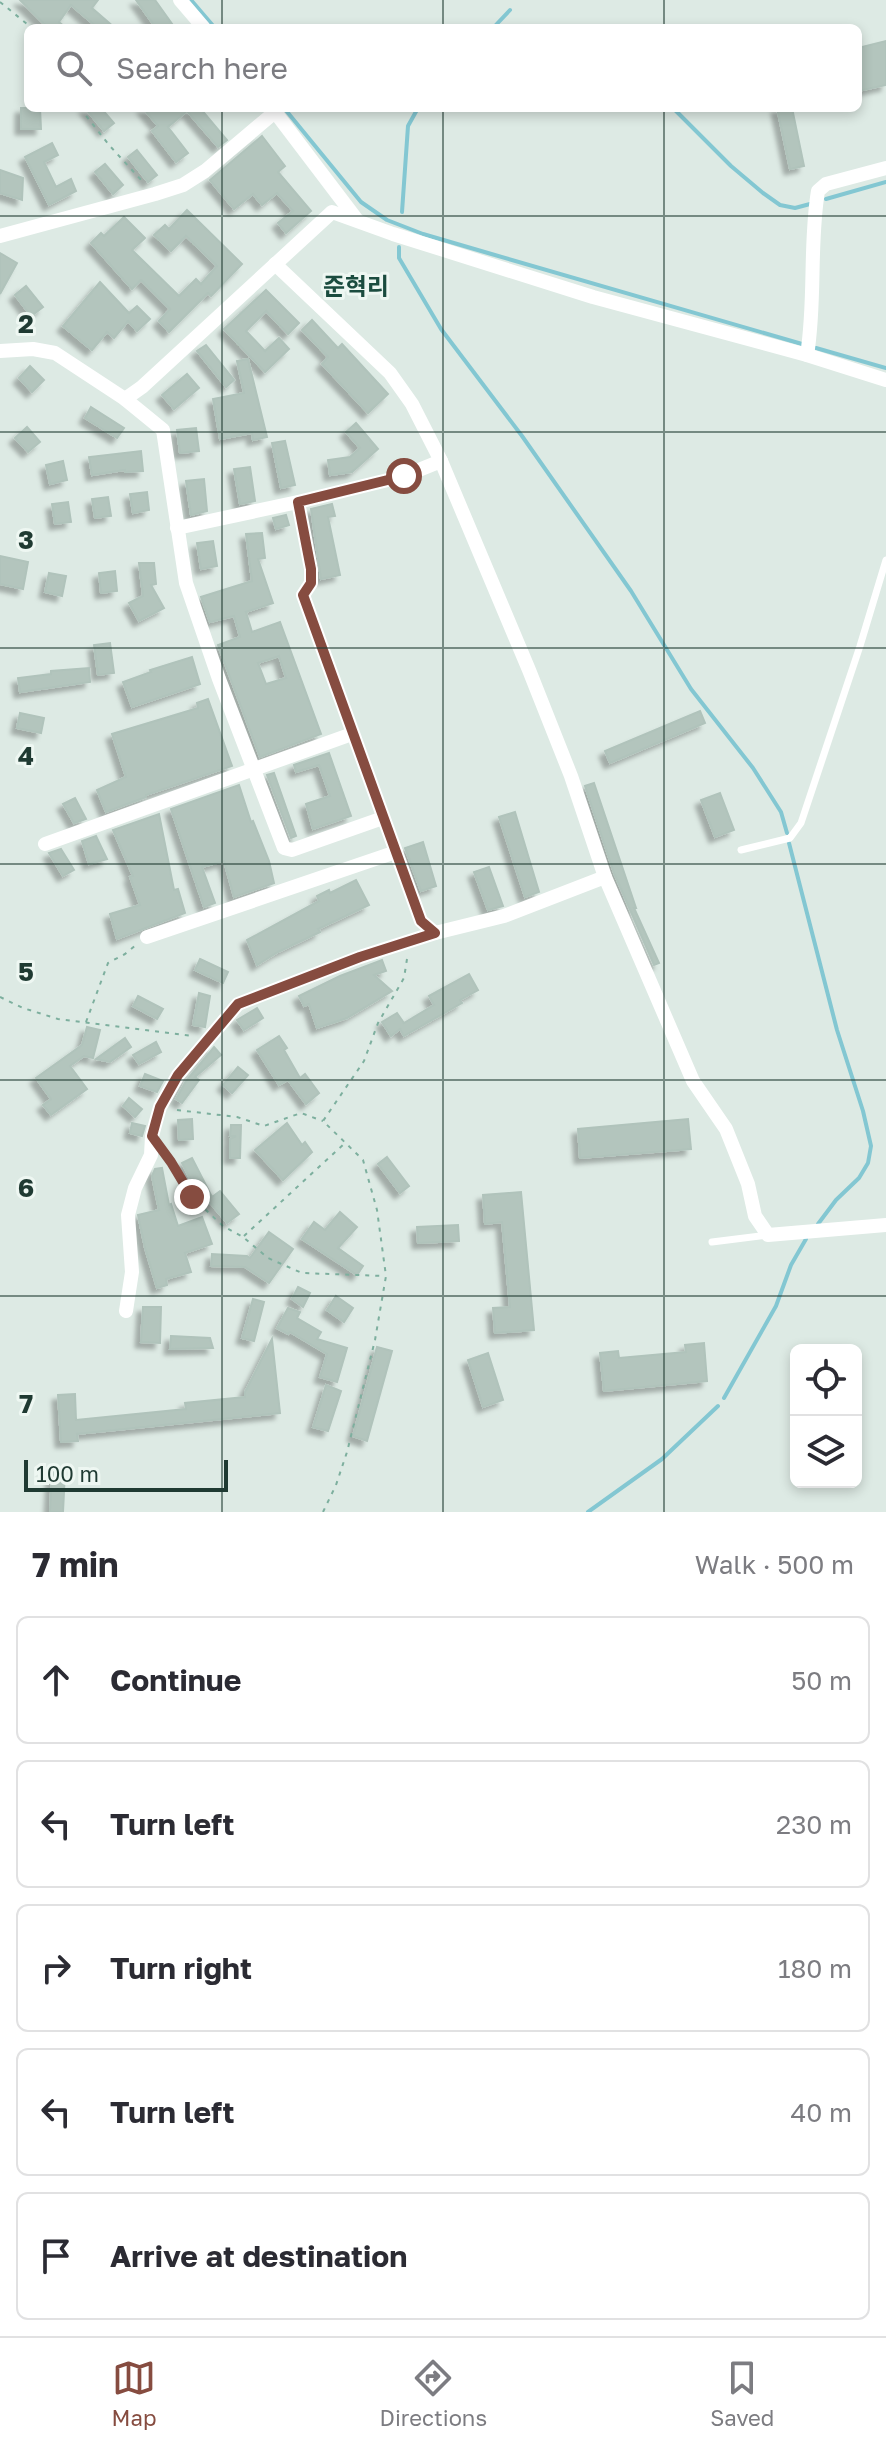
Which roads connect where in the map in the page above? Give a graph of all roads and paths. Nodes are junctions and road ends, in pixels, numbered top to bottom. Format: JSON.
{"nodes":[{"id":1,"x":180,"y":0,"type":"edge"},
{"id":2,"x":0,"y":2,"type":"edge"},
{"id":3,"x":27,"y":24,"type":"edge"},
{"id":4,"x":201,"y":24,"type":"edge"},
{"id":5,"x":83,"y":112,"type":"edge"},
{"id":6,"x":272,"y":112,"type":"edge"},
{"id":7,"x":275,"y":112,"type":"edge"},
{"id":8,"x":886,"y":168,"type":"edge"},
{"id":9,"x":155,"y":194,"type":"junction"},
{"id":10,"x":357,"y":221,"type":"junction"},
{"id":11,"x":0,"y":236,"type":"edge"},
{"id":12,"x":275,"y":264,"type":"junction"},
{"id":13,"x":0,"y":351,"type":"edge"},
{"id":14,"x":807,"y":355,"type":"junction"},
{"id":15,"x":886,"y":380,"type":"edge"},
{"id":16,"x":125,"y":399,"type":"junction"},
{"id":17,"x":441,"y":461,"type":"junction"},
{"id":18,"x":298,"y":502,"type":"junction"},
{"id":19,"x":177,"y":528,"type":"junction"},
{"id":20,"x":886,"y":560,"type":"edge"},
{"id":21,"x":352,"y":734,"type":"junction"},
{"id":22,"x":253,"y":769,"type":"junction"},
{"id":23,"x":383,"y":818,"type":"junction"},
{"id":24,"x":45,"y":844,"type":"dead end"},
{"id":25,"x":741,"y":850,"type":"dead end"},
{"id":26,"x":396,"y":852,"type":"junction"},
{"id":27,"x":605,"y":877,"type":"junction"},
{"id":28,"x":435,"y":933,"type":"junction"},
{"id":29,"x":147,"y":937,"type":"joint"},
{"id":30,"x":406,"y":942,"type":"junction"},
{"id":31,"x":0,"y":997,"type":"edge"},
{"id":32,"x":86,"y":1022,"type":"junction"},
{"id":33,"x":213,"y":1035,"type":"junction"},
{"id":34,"x":160,"y":1107,"type":"junction"},
{"id":35,"x":323,"y":1121,"type":"junction"},
{"id":36,"x":152,"y":1136,"type":"junction"},
{"id":37,"x":345,"y":1143,"type":"junction"},
{"id":38,"x":886,"y":1225,"type":"edge"},
{"id":39,"x":768,"y":1235,"type":"junction"},
{"id":40,"x":243,"y":1237,"type":"junction"},
{"id":41,"x":712,"y":1242,"type":"dead end"},
{"id":42,"x":386,"y":1276,"type":"junction"},
{"id":43,"x":126,"y":1311,"type":"dead end"},
{"id":44,"x":323,"y":1512,"type":"edge"}],
"edges":[{"from":1,"to":4,"type":"street"},
{"from":2,"to":3,"type":"path"},
{"from":5,"to":9,"type":"path"},
{"from":6,"to":9,"type":"street"},
{"from":7,"to":10,"type":"street"},
{"from":8,"to":14,"type":"street"},
{"from":9,"to":11,"type":"street"},
{"from":10,"to":12,"type":"street"},
{"from":10,"to":14,"type":"street"},
{"from":12,"to":16,"type":"street"},
{"from":12,"to":17,"type":"street"},
{"from":13,"to":16,"type":"street"},
{"from":14,"to":15,"type":"street"},
{"from":16,"to":19,"type":"street"},
{"from":17,"to":18,"type":"street"},
{"from":17,"to":27,"type":"street"},
{"from":18,"to":19,"type":"street"},
{"from":18,"to":21,"type":"street"},
{"from":19,"to":22,"type":"street"},
{"from":20,"to":25,"type":"lane"},
{"from":21,"to":22,"type":"street"},
{"from":21,"to":23,"type":"street"},
{"from":22,"to":23,"type":"street"},
{"from":22,"to":24,"type":"street"},
{"from":23,"to":26,"type":"street"},
{"from":26,"to":28,"type":"street"},
{"from":26,"to":29,"type":"street"},
{"from":27,"to":28,"type":"street"},
{"from":27,"to":39,"type":"street"},
{"from":28,"to":30,"type":"street"},
{"from":29,"to":32,"type":"path"},
{"from":30,"to":33,"type":"street"},
{"from":30,"to":35,"type":"path"},
{"from":31,"to":32,"type":"path"},
{"from":32,"to":33,"type":"path"},
{"from":33,"to":34,"type":"street"},
{"from":34,"to":35,"type":"path"},
{"from":34,"to":36,"type":"street"},
{"from":35,"to":37,"type":"path"},
{"from":36,"to":40,"type":"path"},
{"from":36,"to":43,"type":"street"},
{"from":37,"to":40,"type":"path"},
{"from":37,"to":42,"type":"path"},
{"from":38,"to":39,"type":"street"},
{"from":39,"to":41,"type":"lane"},
{"from":40,"to":42,"type":"path"},
{"from":42,"to":44,"type":"path"}]}
